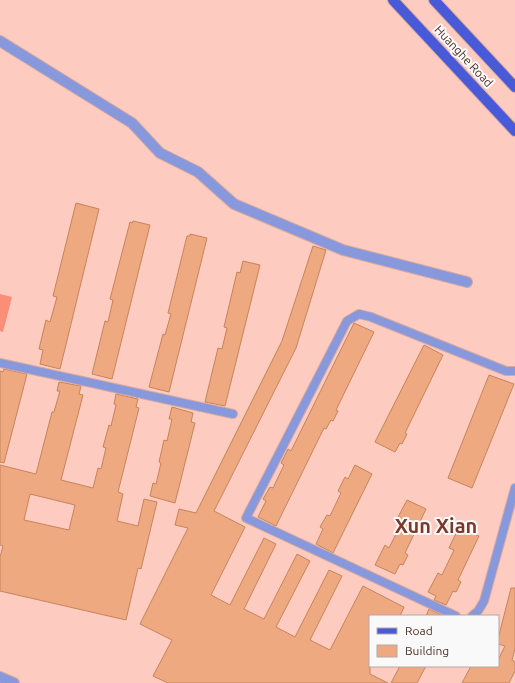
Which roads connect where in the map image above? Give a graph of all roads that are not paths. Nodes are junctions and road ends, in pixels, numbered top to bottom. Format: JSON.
{"nodes":[{"id":1,"x":393,"y":0,"type":"edge"},
{"id":2,"x":434,"y":0,"type":"edge"},
{"id":3,"x":0,"y":41,"type":"edge"},
{"id":4,"x":515,"y":87,"type":"edge"},
{"id":5,"x":515,"y":131,"type":"edge"},
{"id":6,"x":466,"y":282,"type":"dead end"},
{"id":7,"x":0,"y":362,"type":"edge"},
{"id":8,"x":515,"y":371,"type":"edge"},
{"id":9,"x":233,"y":414,"type":"dead end"},
{"id":10,"x":515,"y":488,"type":"edge"},
{"id":11,"x":454,"y":615,"type":"edge"},
{"id":12,"x":473,"y":615,"type":"edge"},
{"id":13,"x":0,"y":677,"type":"edge"},
{"id":14,"x":14,"y":683,"type":"edge"}],
"edges":[{"from":1,"to":5,"type":"main road","name":"Huanghe Road"},
{"from":2,"to":4,"type":"main road","name":"Huanghe Road"},
{"from":3,"to":6,"type":"street"},
{"from":7,"to":9,"type":"lane"},
{"from":8,"to":11,"type":"lane"},
{"from":10,"to":12,"type":"lane"},
{"from":13,"to":14,"type":"street"}]}
